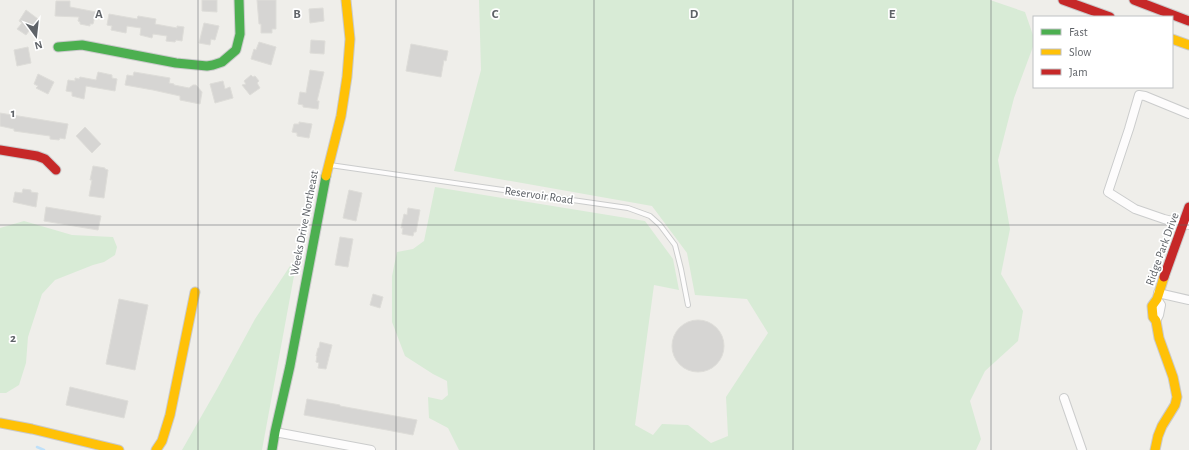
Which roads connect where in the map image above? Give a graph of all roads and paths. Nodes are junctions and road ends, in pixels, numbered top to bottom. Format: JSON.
{"nodes":[{"id":1,"x":239,"y":0,"type":"edge"},
{"id":2,"x":346,"y":0,"type":"edge"},
{"id":3,"x":1062,"y":0,"type":"edge"},
{"id":4,"x":1134,"y":0,"type":"edge"},
{"id":5,"x":1107,"y":16,"type":"edge"},
{"id":6,"x":1189,"y":21,"type":"edge"},
{"id":7,"x":1173,"y":39,"type":"edge"},
{"id":8,"x":1189,"y":45,"type":"edge"},
{"id":9,"x":58,"y":47,"type":"dead end"},
{"id":10,"x":1189,"y":114,"type":"edge"},
{"id":11,"x":0,"y":150,"type":"edge"},
{"id":12,"x":328,"y":165,"type":"junction"},
{"id":13,"x":56,"y":170,"type":"dead end"},
{"id":14,"x":1189,"y":207,"type":"edge"},
{"id":15,"x":1186,"y":225,"type":"edge"},
{"id":16,"x":195,"y":292,"type":"dead end"},
{"id":17,"x":1158,"y":296,"type":"junction"},
{"id":18,"x":1189,"y":300,"type":"edge"},
{"id":19,"x":688,"y":305,"type":"dead end"},
{"id":20,"x":1064,"y":398,"type":"dead end"},
{"id":21,"x":0,"y":423,"type":"edge"},
{"id":22,"x":275,"y":432,"type":"junction"},
{"id":23,"x":119,"y":450,"type":"edge"},
{"id":24,"x":156,"y":450,"type":"edge"},
{"id":25,"x":272,"y":450,"type":"edge"},
{"id":26,"x":371,"y":450,"type":"edge"},
{"id":27,"x":1082,"y":450,"type":"edge"},
{"id":28,"x":1155,"y":450,"type":"edge"}],
"edges":[{"from":1,"to":9,"type":"main road"},
{"from":2,"to":12,"type":"main road","name":"Weeks Drive Northeast"},
{"from":3,"to":5,"type":"main road"},
{"from":4,"to":6,"type":"main road"},
{"from":7,"to":8,"type":"main road"},
{"from":10,"to":15,"type":"street"},
{"from":11,"to":13,"type":"main road"},
{"from":12,"to":19,"type":"lane","name":"Reservoir Road"},
{"from":12,"to":22,"type":"main road","name":"Weeks Drive Northeast"},
{"from":14,"to":15,"type":"main road","name":"Ridge Park Drive"},
{"from":15,"to":17,"type":"main road","name":"Ridge Park Drive"},
{"from":16,"to":24,"type":"main road"},
{"from":17,"to":18,"type":"street"},
{"from":17,"to":28,"type":"main road","name":"Ridge Park Drive"},
{"from":20,"to":27,"type":"street"},
{"from":21,"to":23,"type":"main road"},
{"from":22,"to":25,"type":"main road","name":"Weeks Drive Northeast"},
{"from":22,"to":26,"type":"street"}]}
